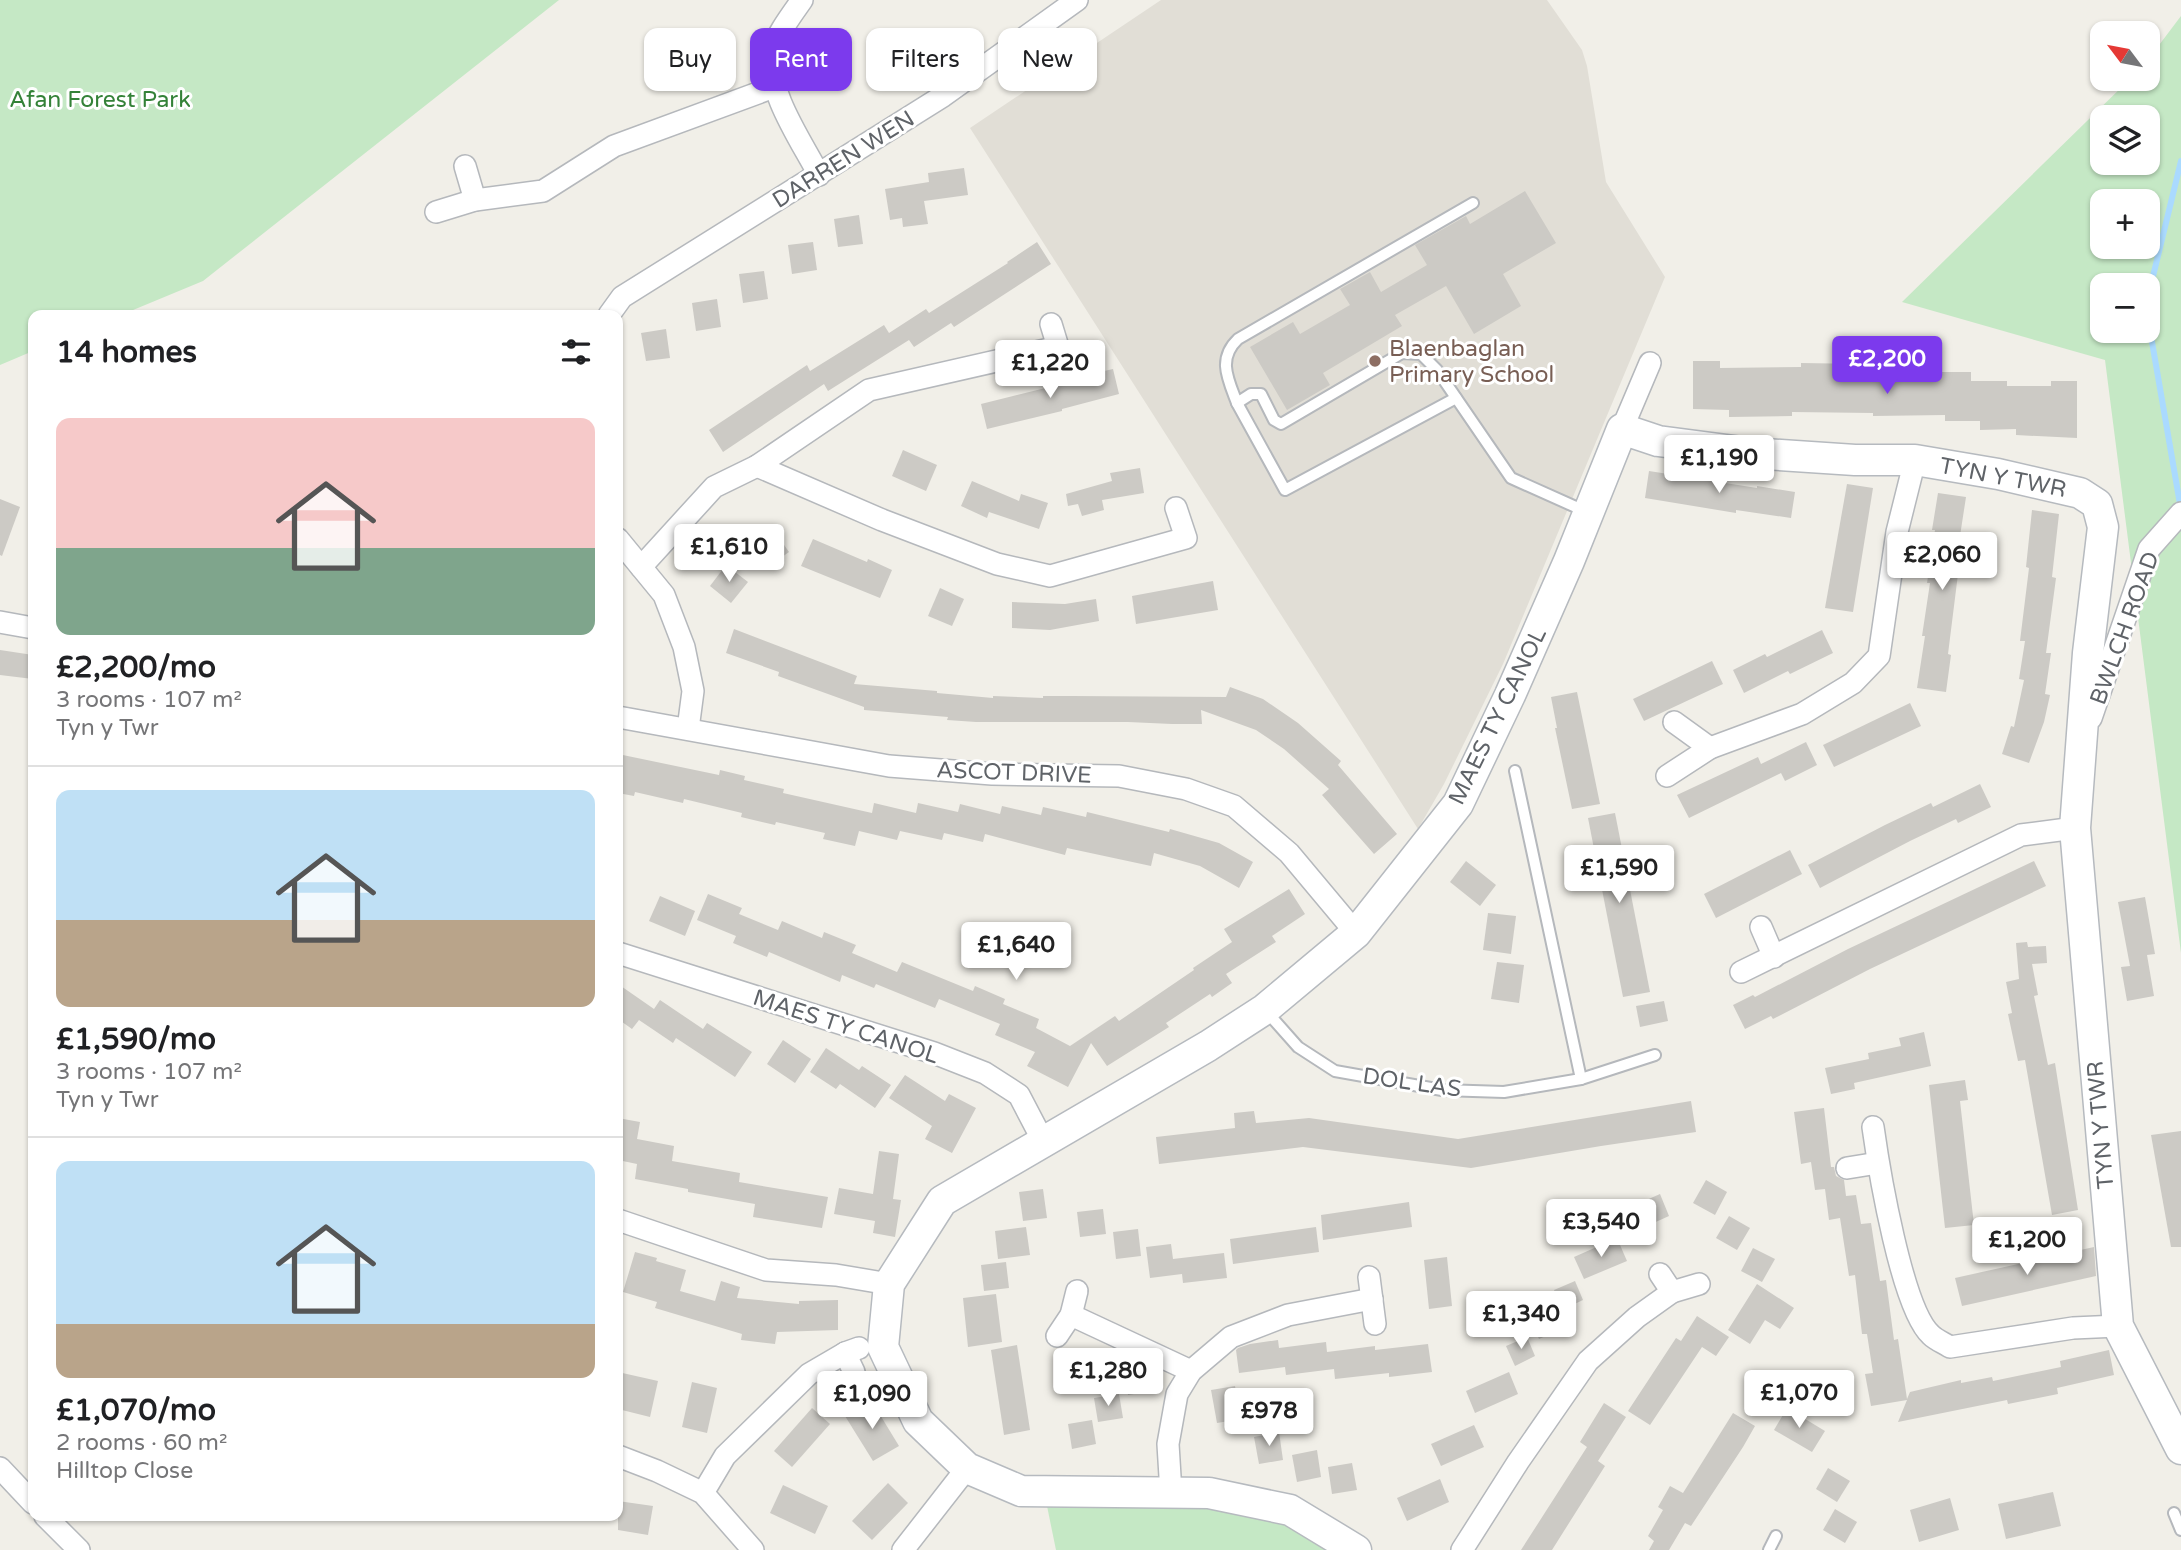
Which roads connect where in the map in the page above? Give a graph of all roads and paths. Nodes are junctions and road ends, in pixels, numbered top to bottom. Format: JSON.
{"nodes":[{"id":1,"x":802,"y":0,"type":"edge"},
{"id":2,"x":1077,"y":0,"type":"edge"},
{"id":3,"x":784,"y":28,"type":"edge"},
{"id":4,"x":761,"y":91,"type":"edge"},
{"id":5,"x":777,"y":91,"type":"edge"},
{"id":6,"x":465,"y":166,"type":"dead end"},
{"id":7,"x":819,"y":175,"type":"junction"},
{"id":8,"x":475,"y":200,"type":"junction"},
{"id":9,"x":1473,"y":203,"type":"dead end"},
{"id":10,"x":436,"y":212,"type":"dead end"},
{"id":11,"x":613,"y":310,"type":"edge"},
{"id":12,"x":1051,"y":324,"type":"dead end"},
{"id":13,"x":1650,"y":363,"type":"dead end"},
{"id":14,"x":1456,"y":398,"type":"junction"},
{"id":15,"x":1237,"y":402,"type":"junction"},
{"id":16,"x":1622,"y":429,"type":"junction"},
{"id":17,"x":1915,"y":460,"type":"junction"},
{"id":18,"x":757,"y":466,"type":"junction"},
{"id":19,"x":1176,"y":508,"type":"dead end"},
{"id":20,"x":1587,"y":512,"type":"junction"},
{"id":21,"x":2181,"y":513,"type":"edge"},
{"id":22,"x":623,"y":545,"type":"edge"},
{"id":23,"x":641,"y":568,"type":"junction"},
{"id":24,"x":0,"y":622,"type":"edge"},
{"id":25,"x":28,"y":627,"type":"edge"},
{"id":26,"x":623,"y":718,"type":"edge"},
{"id":27,"x":1674,"y":722,"type":"dead end"},
{"id":28,"x":688,"y":729,"type":"junction"},
{"id":29,"x":1710,"y":748,"type":"junction"},
{"id":30,"x":2080,"y":750,"type":"junction"},
{"id":31,"x":1515,"y":771,"type":"dead end"},
{"id":32,"x":1667,"y":776,"type":"dead end"},
{"id":33,"x":2075,"y":828,"type":"junction"},
{"id":34,"x":1760,"y":927,"type":"dead end"},
{"id":35,"x":1356,"y":933,"type":"junction"},
{"id":36,"x":623,"y":955,"type":"edge"},
{"id":37,"x":1774,"y":957,"type":"junction"},
{"id":38,"x":1741,"y":972,"type":"dead end"},
{"id":39,"x":1265,"y":1009,"type":"junction"},
{"id":40,"x":1655,"y":1055,"type":"dead end"},
{"id":41,"x":1581,"y":1079,"type":"junction"},
{"id":42,"x":1873,"y":1127,"type":"dead end"},
{"id":43,"x":1043,"y":1141,"type":"junction"},
{"id":44,"x":1878,"y":1163,"type":"junction"},
{"id":45,"x":1847,"y":1168,"type":"dead end"},
{"id":46,"x":623,"y":1222,"type":"edge"},
{"id":47,"x":1660,"y":1274,"type":"dead end"},
{"id":48,"x":1369,"y":1277,"type":"dead end"},
{"id":49,"x":890,"y":1284,"type":"junction"},
{"id":50,"x":1699,"y":1284,"type":"dead end"},
{"id":51,"x":1077,"y":1291,"type":"dead end"},
{"id":52,"x":1672,"y":1292,"type":"junction"},
{"id":53,"x":1372,"y":1299,"type":"junction"},
{"id":54,"x":1071,"y":1315,"type":"junction"},
{"id":55,"x":1375,"y":1324,"type":"dead end"},
{"id":56,"x":2118,"y":1326,"type":"junction"},
{"id":57,"x":1058,"y":1336,"type":"dead end"},
{"id":58,"x":853,"y":1357,"type":"dead end"},
{"id":59,"x":1191,"y":1371,"type":"junction"},
{"id":60,"x":2181,"y":1449,"type":"edge"},
{"id":61,"x":623,"y":1458,"type":"edge"},
{"id":62,"x":0,"y":1468,"type":"edge"},
{"id":63,"x":967,"y":1468,"type":"junction"},
{"id":64,"x":703,"y":1493,"type":"junction"},
{"id":65,"x":1171,"y":1493,"type":"junction"},
{"id":66,"x":28,"y":1498,"type":"edge"},
{"id":67,"x":2175,"y":1513,"type":"dead end"},
{"id":68,"x":50,"y":1521,"type":"edge"},
{"id":69,"x":2181,"y":1530,"type":"edge"},
{"id":70,"x":1776,"y":1536,"type":"dead end"},
{"id":71,"x":79,"y":1550,"type":"edge"},
{"id":72,"x":753,"y":1550,"type":"edge"},
{"id":73,"x":902,"y":1550,"type":"edge"},
{"id":74,"x":1356,"y":1550,"type":"edge"},
{"id":75,"x":1462,"y":1550,"type":"edge"},
{"id":76,"x":1769,"y":1550,"type":"edge"}],
"edges":[{"from":1,"to":3,"type":"street"},
{"from":2,"to":7,"type":"street","name":"DARREN WEN"},
{"from":4,"to":8,"type":"street"},
{"from":5,"to":7,"type":"street"},
{"from":6,"to":8,"type":"street"},
{"from":7,"to":11,"type":"street","name":"DARREN WEN"},
{"from":8,"to":10,"type":"street"},
{"from":9,"to":15,"type":"lane"},
{"from":12,"to":18,"type":"street"},
{"from":13,"to":16,"type":"street","name":"MAES TY CANOL"},
{"from":14,"to":15,"type":"lane"},
{"from":14,"to":15,"type":"lane"},
{"from":14,"to":20,"type":"lane"},
{"from":16,"to":17,"type":"street","name":"TYN Y TWR"},
{"from":16,"to":20,"type":"street","name":"MAES TY CANOL"},
{"from":17,"to":29,"type":"street","name":"TYN Y TWR"},
{"from":17,"to":30,"type":"street","name":"TYN Y TWR"},
{"from":18,"to":19,"type":"street"},
{"from":18,"to":23,"type":"street"},
{"from":20,"to":35,"type":"street","name":"MAES TY CANOL"},
{"from":21,"to":30,"type":"street","name":"BWLCH ROAD"},
{"from":22,"to":23,"type":"street"},
{"from":23,"to":28,"type":"street"},
{"from":24,"to":25,"type":"street"},
{"from":26,"to":28,"type":"street","name":"ASCOT DRIVE"},
{"from":27,"to":29,"type":"street"},
{"from":28,"to":35,"type":"street","name":"ASCOT DRIVE"},
{"from":29,"to":32,"type":"street","name":"TYN Y TWR"},
{"from":30,"to":33,"type":"street","name":"TYN Y TWR"},
{"from":31,"to":41,"type":"lane"},
{"from":33,"to":37,"type":"street"},
{"from":33,"to":56,"type":"street","name":"TYN Y TWR"},
{"from":34,"to":37,"type":"street"},
{"from":35,"to":39,"type":"street","name":"MAES TY CANOL"},
{"from":36,"to":43,"type":"street","name":"MAES TY CANOL"},
{"from":37,"to":38,"type":"street"},
{"from":39,"to":41,"type":"lane","name":"DOL LAS"},
{"from":39,"to":43,"type":"street","name":"MAES TY CANOL"},
{"from":40,"to":41,"type":"lane","name":"DOL LAS"},
{"from":42,"to":44,"type":"street"},
{"from":43,"to":49,"type":"street","name":"MAES TY CANOL"},
{"from":44,"to":45,"type":"street"},
{"from":44,"to":56,"type":"street"},
{"from":46,"to":49,"type":"street"},
{"from":47,"to":52,"type":"street"},
{"from":48,"to":53,"type":"street"},
{"from":49,"to":63,"type":"street","name":"MAES TY CANOL"},
{"from":50,"to":52,"type":"street"},
{"from":51,"to":54,"type":"street"},
{"from":52,"to":75,"type":"street"},
{"from":53,"to":55,"type":"street"},
{"from":53,"to":59,"type":"street"},
{"from":54,"to":57,"type":"street"},
{"from":54,"to":59,"type":"street"},
{"from":56,"to":60,"type":"street","name":"TYN Y TWR"},
{"from":58,"to":64,"type":"street"},
{"from":59,"to":65,"type":"street"},
{"from":61,"to":64,"type":"street"},
{"from":62,"to":66,"type":"street"},
{"from":63,"to":65,"type":"street","name":"MAES TY CANOL"},
{"from":63,"to":73,"type":"street"},
{"from":64,"to":72,"type":"street"},
{"from":65,"to":74,"type":"street","name":"MAES TY CANOL"},
{"from":67,"to":69,"type":"lane"},
{"from":68,"to":71,"type":"street"},
{"from":70,"to":76,"type":"lane"}]}
